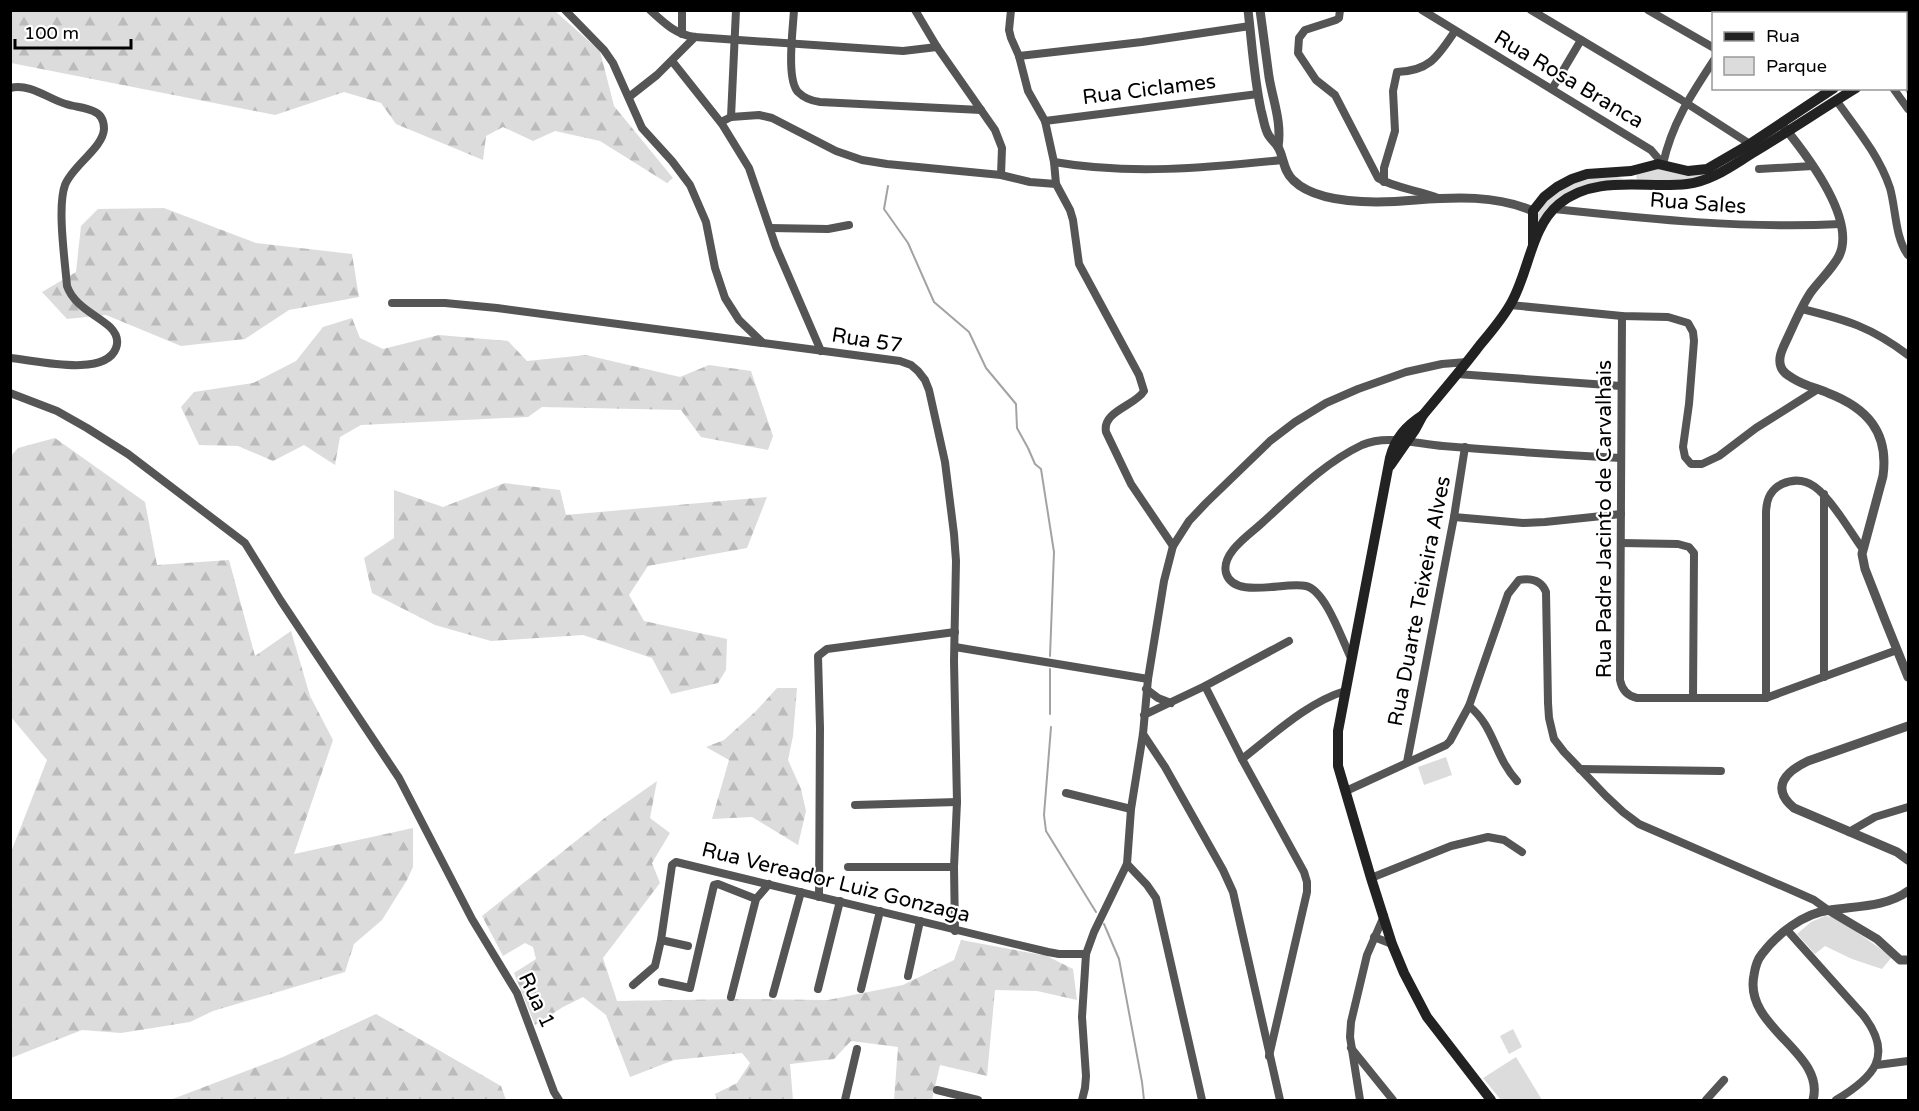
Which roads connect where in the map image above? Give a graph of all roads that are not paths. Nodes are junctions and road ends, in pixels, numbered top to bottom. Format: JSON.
{"nodes":[{"id":1,"x":565,"y":10,"type":"edge"},
{"id":2,"x":650,"y":10,"type":"edge"},
{"id":3,"x":682,"y":10,"type":"edge"},
{"id":4,"x":736,"y":10,"type":"edge"},
{"id":5,"x":794,"y":10,"type":"edge"},
{"id":6,"x":915,"y":10,"type":"edge"},
{"id":7,"x":1011,"y":10,"type":"edge"},
{"id":8,"x":1248,"y":10,"type":"edge"},
{"id":9,"x":1260,"y":10,"type":"edge"},
{"id":10,"x":1340,"y":10,"type":"edge"},
{"id":11,"x":1422,"y":10,"type":"edge"},
{"id":12,"x":1531,"y":10,"type":"edge"},
{"id":13,"x":1648,"y":10,"type":"edge"},
{"id":14,"x":1250,"y":26,"type":"junction"},
{"id":15,"x":1455,"y":31,"type":"junction"},
{"id":16,"x":682,"y":34,"type":"junction"},
{"id":17,"x":695,"y":37,"type":"junction"},
{"id":18,"x":734,"y":39,"type":"junction"},
{"id":19,"x":1581,"y":40,"type":"junction"},
{"id":20,"x":793,"y":43,"type":"junction"},
{"id":21,"x":937,"y":47,"type":"junction"},
{"id":22,"x":1712,"y":47,"type":"edge"},
{"id":23,"x":1019,"y":56,"type":"junction"},
{"id":24,"x":672,"y":61,"type":"junction"},
{"id":25,"x":1712,"y":62,"type":"edge"},
{"id":26,"x":10,"y":88,"type":"edge"},
{"id":27,"x":1552,"y":89,"type":"junction"},
{"id":28,"x":1831,"y":90,"type":"edge"},
{"id":29,"x":1853,"y":90,"type":"edge"},
{"id":30,"x":1894,"y":90,"type":"edge"},
{"id":31,"x":1258,"y":94,"type":"junction"},
{"id":32,"x":629,"y":97,"type":"junction"},
{"id":33,"x":1836,"y":100,"type":"junction"},
{"id":34,"x":1687,"y":103,"type":"junction"},
{"id":35,"x":1908,"y":109,"type":"edge"},
{"id":36,"x":981,"y":110,"type":"junction"},
{"id":37,"x":731,"y":117,"type":"junction"},
{"id":38,"x":1045,"y":121,"type":"junction"},
{"id":39,"x":721,"y":123,"type":"junction"},
{"id":40,"x":1784,"y":127,"type":"junction"},
{"id":41,"x":1750,"y":144,"type":"junction"},
{"id":42,"x":1278,"y":147,"type":"junction"},
{"id":43,"x":1282,"y":160,"type":"junction"},
{"id":44,"x":1054,"y":162,"type":"junction"},
{"id":45,"x":1663,"y":164,"type":"junction"},
{"id":46,"x":1813,"y":166,"type":"junction"},
{"id":47,"x":1759,"y":169,"type":"dead end"},
{"id":48,"x":1631,"y":171,"type":"junction"},
{"id":49,"x":1001,"y":175,"type":"junction"},
{"id":50,"x":1384,"y":182,"type":"junction"},
{"id":51,"x":1056,"y":184,"type":"junction"},
{"id":52,"x":1629,"y":184,"type":"junction"},
{"id":53,"x":1438,"y":198,"type":"junction"},
{"id":54,"x":1554,"y":209,"type":"junction"},
{"id":55,"x":1533,"y":211,"type":"junction"},
{"id":56,"x":1841,"y":224,"type":"junction"},
{"id":57,"x":849,"y":225,"type":"dead end"},
{"id":58,"x":770,"y":228,"type":"junction"},
{"id":59,"x":1533,"y":244,"type":"junction"},
{"id":60,"x":1908,"y":255,"type":"edge"},
{"id":61,"x":392,"y":303,"type":"dead end"},
{"id":62,"x":1510,"y":305,"type":"junction"},
{"id":63,"x":1802,"y":309,"type":"junction"},
{"id":64,"x":1622,"y":315,"type":"junction"},
{"id":65,"x":763,"y":343,"type":"junction"},
{"id":66,"x":821,"y":351,"type":"junction"},
{"id":67,"x":1908,"y":354,"type":"edge"},
{"id":68,"x":10,"y":358,"type":"edge"},
{"id":69,"x":1467,"y":362,"type":"junction"},
{"id":70,"x":1457,"y":374,"type":"junction"},
{"id":71,"x":1621,"y":386,"type":"junction"},
{"id":72,"x":1818,"y":389,"type":"junction"},
{"id":73,"x":10,"y":393,"type":"edge"},
{"id":74,"x":1401,"y":441,"type":"junction"},
{"id":75,"x":1465,"y":447,"type":"junction"},
{"id":76,"x":1621,"y":458,"type":"junction"},
{"id":77,"x":1824,"y":494,"type":"junction"},
{"id":78,"x":1621,"y":514,"type":"junction"},
{"id":79,"x":1454,"y":517,"type":"junction"},
{"id":80,"x":1621,"y":543,"type":"junction"},
{"id":81,"x":1173,"y":546,"type":"junction"},
{"id":82,"x":1862,"y":548,"type":"junction"},
{"id":83,"x":955,"y":632,"type":"junction"},
{"id":84,"x":1289,"y":641,"type":"dead end"},
{"id":85,"x":955,"y":647,"type":"junction"},
{"id":86,"x":1897,"y":650,"type":"junction"},
{"id":87,"x":1351,"y":658,"type":"junction"},
{"id":88,"x":1824,"y":677,"type":"junction"},
{"id":89,"x":1908,"y":677,"type":"edge"},
{"id":90,"x":1148,"y":679,"type":"junction"},
{"id":91,"x":1206,"y":686,"type":"junction"},
{"id":92,"x":1146,"y":689,"type":"junction"},
{"id":93,"x":1345,"y":691,"type":"junction"},
{"id":94,"x":1693,"y":698,"type":"junction"},
{"id":95,"x":1766,"y":698,"type":"junction"},
{"id":96,"x":1171,"y":703,"type":"junction"},
{"id":97,"x":1469,"y":706,"type":"junction"},
{"id":98,"x":1144,"y":715,"type":"junction"},
{"id":99,"x":1908,"y":726,"type":"edge"},
{"id":100,"x":1143,"y":734,"type":"junction"},
{"id":101,"x":1242,"y":759,"type":"junction"},
{"id":102,"x":1407,"y":762,"type":"junction"},
{"id":103,"x":1580,"y":769,"type":"junction"},
{"id":104,"x":1721,"y":771,"type":"dead end"},
{"id":105,"x":1517,"y":781,"type":"dead end"},
{"id":106,"x":1346,"y":791,"type":"junction"},
{"id":107,"x":1066,"y":793,"type":"dead end"},
{"id":108,"x":957,"y":802,"type":"junction"},
{"id":109,"x":855,"y":805,"type":"dead end"},
{"id":110,"x":1908,"y":807,"type":"edge"},
{"id":111,"x":1131,"y":809,"type":"junction"},
{"id":112,"x":1849,"y":832,"type":"junction"},
{"id":113,"x":1522,"y":852,"type":"dead end"},
{"id":114,"x":1908,"y":860,"type":"edge"},
{"id":115,"x":1127,"y":864,"type":"junction"},
{"id":116,"x":848,"y":867,"type":"dead end"},
{"id":117,"x":954,"y":867,"type":"junction"},
{"id":118,"x":1371,"y":878,"type":"junction"},
{"id":119,"x":769,"y":884,"type":"junction"},
{"id":120,"x":1908,"y":891,"type":"edge"},
{"id":121,"x":801,"y":892,"type":"junction"},
{"id":122,"x":819,"y":897,"type":"junction"},
{"id":123,"x":756,"y":899,"type":"junction"},
{"id":124,"x":840,"y":901,"type":"junction"},
{"id":125,"x":1828,"y":910,"type":"junction"},
{"id":126,"x":880,"y":911,"type":"junction"},
{"id":127,"x":1383,"y":916,"type":"junction"},
{"id":128,"x":920,"y":921,"type":"junction"},
{"id":129,"x":1787,"y":930,"type":"junction"},
{"id":130,"x":955,"y":931,"type":"junction"},
{"id":131,"x":1374,"y":937,"type":"junction"},
{"id":132,"x":661,"y":940,"type":"junction"},
{"id":133,"x":1392,"y":944,"type":"junction"},
{"id":134,"x":688,"y":946,"type":"dead end"},
{"id":135,"x":1086,"y":954,"type":"junction"},
{"id":136,"x":1903,"y":957,"type":"edge"},
{"id":137,"x":1908,"y":967,"type":"edge"},
{"id":138,"x":908,"y":976,"type":"dead end"},
{"id":139,"x":662,"y":982,"type":"dead end"},
{"id":140,"x":633,"y":985,"type":"dead end"},
{"id":141,"x":818,"y":989,"type":"dead end"},
{"id":142,"x":861,"y":989,"type":"dead end"},
{"id":143,"x":773,"y":994,"type":"dead end"},
{"id":144,"x":731,"y":997,"type":"dead end"},
{"id":145,"x":857,"y":1048,"type":"dead end"},
{"id":146,"x":1351,"y":1048,"type":"junction"},
{"id":147,"x":1269,"y":1056,"type":"junction"},
{"id":148,"x":1908,"y":1061,"type":"edge"},
{"id":149,"x":1877,"y":1065,"type":"junction"},
{"id":150,"x":1724,"y":1080,"type":"dead end"},
{"id":151,"x":937,"y":1090,"type":"dead end"},
{"id":152,"x":559,"y":1101,"type":"edge"},
{"id":153,"x":845,"y":1101,"type":"edge"},
{"id":154,"x":978,"y":1101,"type":"edge"},
{"id":155,"x":1082,"y":1101,"type":"edge"},
{"id":156,"x":1202,"y":1101,"type":"edge"},
{"id":157,"x":1280,"y":1101,"type":"edge"},
{"id":158,"x":1360,"y":1101,"type":"edge"},
{"id":159,"x":1393,"y":1101,"type":"edge"},
{"id":160,"x":1491,"y":1101,"type":"edge"},
{"id":161,"x":1706,"y":1101,"type":"edge"},
{"id":162,"x":1813,"y":1101,"type":"edge"},
{"id":163,"x":1836,"y":1101,"type":"edge"}],
"edges":[{"from":1,"to":32,"type":"street"},
{"from":2,"to":16,"type":"street"},
{"from":3,"to":16,"type":"street"},
{"from":4,"to":18,"type":"street"},
{"from":5,"to":20,"type":"street"},
{"from":6,"to":21,"type":"street"},
{"from":7,"to":23,"type":"street"},
{"from":8,"to":14,"type":"street"},
{"from":9,"to":42,"type":"street"},
{"from":10,"to":50,"type":"street"},
{"from":11,"to":15,"type":"street","name":"Rua Rosa Branca"},
{"from":12,"to":19,"type":"street"},
{"from":13,"to":22,"type":"street"},
{"from":14,"to":23,"type":"street"},
{"from":14,"to":31,"type":"street"},
{"from":15,"to":27,"type":"street","name":"Rua Rosa Branca"},
{"from":15,"to":50,"type":"street"},
{"from":16,"to":17,"type":"street"},
{"from":17,"to":18,"type":"street"},
{"from":17,"to":24,"type":"street"},
{"from":18,"to":20,"type":"street"},
{"from":18,"to":37,"type":"street"},
{"from":19,"to":27,"type":"street"},
{"from":19,"to":34,"type":"street"},
{"from":20,"to":21,"type":"street"},
{"from":20,"to":36,"type":"street"},
{"from":21,"to":36,"type":"street"},
{"from":23,"to":38,"type":"street"},
{"from":24,"to":32,"type":"street"},
{"from":24,"to":39,"type":"street"},
{"from":25,"to":34,"type":"street"},
{"from":26,"to":68,"type":"street"},
{"from":27,"to":45,"type":"street","name":"Rua Rosa Branca"},
{"from":28,"to":40,"type":"main road"},
{"from":29,"to":33,"type":"main road"},
{"from":30,"to":35,"type":"street"},
{"from":31,"to":38,"type":"street","name":"Rua Ciclames"},
{"from":31,"to":42,"type":"street"},
{"from":32,"to":65,"type":"street"},
{"from":33,"to":40,"type":"main road"},
{"from":33,"to":60,"type":"street"},
{"from":34,"to":41,"type":"street"},
{"from":34,"to":45,"type":"street"},
{"from":36,"to":49,"type":"street"},
{"from":37,"to":39,"type":"street"},
{"from":37,"to":49,"type":"street"},
{"from":38,"to":44,"type":"street"},
{"from":39,"to":58,"type":"street"},
{"from":40,"to":41,"type":"main road"},
{"from":40,"to":46,"type":"street"},
{"from":40,"to":52,"type":"main road"},
{"from":41,"to":45,"type":"main road"},
{"from":42,"to":43,"type":"street"},
{"from":43,"to":44,"type":"street"},
{"from":43,"to":53,"type":"street"},
{"from":44,"to":51,"type":"street"},
{"from":45,"to":48,"type":"main road"},
{"from":46,"to":47,"type":"street"},
{"from":46,"to":56,"type":"street"},
{"from":48,"to":52,"type":"main road"},
{"from":48,"to":55,"type":"main road"},
{"from":49,"to":51,"type":"street"},
{"from":50,"to":53,"type":"street"},
{"from":51,"to":81,"type":"street"},
{"from":52,"to":54,"type":"main road"},
{"from":53,"to":55,"type":"street"},
{"from":54,"to":56,"type":"street","name":"Rua Sales"},
{"from":54,"to":59,"type":"main road"},
{"from":55,"to":59,"type":"main road"},
{"from":56,"to":63,"type":"street"},
{"from":57,"to":58,"type":"street"},
{"from":58,"to":66,"type":"street"},
{"from":59,"to":62,"type":"main road"},
{"from":61,"to":65,"type":"street","name":"Rua 57"},
{"from":62,"to":64,"type":"street"},
{"from":62,"to":69,"type":"main road"},
{"from":63,"to":67,"type":"street"},
{"from":63,"to":72,"type":"street"},
{"from":64,"to":71,"type":"street","name":"Rua Padre Jacinto de Carvalhais"},
{"from":64,"to":72,"type":"street"},
{"from":65,"to":66,"type":"street","name":"Rua 57"},
{"from":66,"to":83,"type":"street","name":"Rua 57"},
{"from":69,"to":70,"type":"main road"},
{"from":69,"to":81,"type":"street"},
{"from":70,"to":71,"type":"street"},
{"from":70,"to":74,"type":"main road"},
{"from":71,"to":76,"type":"street","name":"Rua Padre Jacinto de Carvalhais"},
{"from":72,"to":82,"type":"street"},
{"from":73,"to":152,"type":"street","name":"Rua 1"},
{"from":74,"to":75,"type":"street"},
{"from":74,"to":87,"type":"main road"},
{"from":74,"to":87,"type":"street"},
{"from":75,"to":76,"type":"street"},
{"from":75,"to":79,"type":"street","name":"Rua Duarte Teixeira Alves"},
{"from":76,"to":78,"type":"street","name":"Rua Padre Jacinto de Carvalhais"},
{"from":77,"to":82,"type":"street"},
{"from":77,"to":88,"type":"street"},
{"from":77,"to":95,"type":"street"},
{"from":78,"to":79,"type":"street"},
{"from":78,"to":80,"type":"street","name":"Rua Padre Jacinto de Carvalhais"},
{"from":79,"to":102,"type":"street","name":"Rua Duarte Teixeira Alves"},
{"from":80,"to":94,"type":"street","name":"Rua Padre Jacinto de Carvalhais"},
{"from":80,"to":94,"type":"street"},
{"from":81,"to":90,"type":"street"},
{"from":82,"to":86,"type":"street"},
{"from":83,"to":85,"type":"street","name":"Rua 57"},
{"from":83,"to":122,"type":"street"},
{"from":84,"to":91,"type":"street"},
{"from":85,"to":90,"type":"street"},
{"from":85,"to":108,"type":"street","name":"Rua 57"},
{"from":86,"to":88,"type":"street","name":"Rua Padre Jacinto de Carvalhais"},
{"from":86,"to":89,"type":"street"},
{"from":87,"to":93,"type":"main road"},
{"from":88,"to":95,"type":"street","name":"Rua Padre Jacinto de Carvalhais"},
{"from":90,"to":92,"type":"street"},
{"from":91,"to":96,"type":"street"},
{"from":91,"to":101,"type":"street"},
{"from":92,"to":96,"type":"street"},
{"from":92,"to":98,"type":"street"},
{"from":93,"to":101,"type":"street"},
{"from":93,"to":106,"type":"main road"},
{"from":94,"to":95,"type":"street","name":"Rua Padre Jacinto de Carvalhais"},
{"from":96,"to":98,"type":"street"},
{"from":97,"to":102,"type":"street"},
{"from":97,"to":103,"type":"street"},
{"from":97,"to":105,"type":"street"},
{"from":98,"to":100,"type":"street"},
{"from":99,"to":112,"type":"street"},
{"from":100,"to":111,"type":"street"},
{"from":100,"to":147,"type":"street"},
{"from":101,"to":147,"type":"street"},
{"from":102,"to":106,"type":"street"},
{"from":103,"to":104,"type":"street"},
{"from":103,"to":125,"type":"street"},
{"from":106,"to":118,"type":"main road"},
{"from":107,"to":111,"type":"street"},
{"from":108,"to":109,"type":"street"},
{"from":108,"to":117,"type":"street","name":"Rua 57"},
{"from":110,"to":112,"type":"street"},
{"from":111,"to":115,"type":"street"},
{"from":112,"to":114,"type":"street"},
{"from":113,"to":118,"type":"street"},
{"from":115,"to":135,"type":"street"},
{"from":115,"to":156,"type":"street"},
{"from":116,"to":117,"type":"street"},
{"from":117,"to":130,"type":"street","name":"Rua 57"},
{"from":118,"to":127,"type":"main road"},
{"from":119,"to":121,"type":"street","name":"Rua Vereador Luiz Gonzaga"},
{"from":119,"to":123,"type":"street"},
{"from":119,"to":132,"type":"street","name":"Rua Vereador Luiz Gonzaga"},
{"from":120,"to":125,"type":"street"},
{"from":121,"to":122,"type":"street","name":"Rua Vereador Luiz Gonzaga"},
{"from":121,"to":143,"type":"street"},
{"from":122,"to":124,"type":"street","name":"Rua Vereador Luiz Gonzaga"},
{"from":123,"to":139,"type":"street"},
{"from":123,"to":144,"type":"street"},
{"from":124,"to":126,"type":"street","name":"Rua Vereador Luiz Gonzaga"},
{"from":124,"to":141,"type":"street"},
{"from":125,"to":129,"type":"street"},
{"from":125,"to":136,"type":"street"},
{"from":126,"to":128,"type":"street","name":"Rua Vereador Luiz Gonzaga"},
{"from":126,"to":142,"type":"street"},
{"from":127,"to":131,"type":"street"},
{"from":127,"to":133,"type":"main road"},
{"from":128,"to":130,"type":"street","name":"Rua Vereador Luiz Gonzaga"},
{"from":128,"to":138,"type":"street"},
{"from":129,"to":149,"type":"street"},
{"from":129,"to":162,"type":"street"},
{"from":130,"to":135,"type":"street","name":"Rua Vereador Luiz Gonzaga"},
{"from":131,"to":133,"type":"street"},
{"from":131,"to":146,"type":"street"},
{"from":132,"to":134,"type":"street"},
{"from":132,"to":140,"type":"street","name":"Rua Vereador Luiz Gonzaga"},
{"from":133,"to":160,"type":"main road"},
{"from":135,"to":155,"type":"street"},
{"from":136,"to":137,"type":"street"},
{"from":145,"to":153,"type":"street"},
{"from":146,"to":158,"type":"street"},
{"from":146,"to":159,"type":"street"},
{"from":147,"to":157,"type":"street"},
{"from":148,"to":149,"type":"street"},
{"from":149,"to":163,"type":"street"},
{"from":150,"to":161,"type":"street"},
{"from":151,"to":154,"type":"street"}]}
